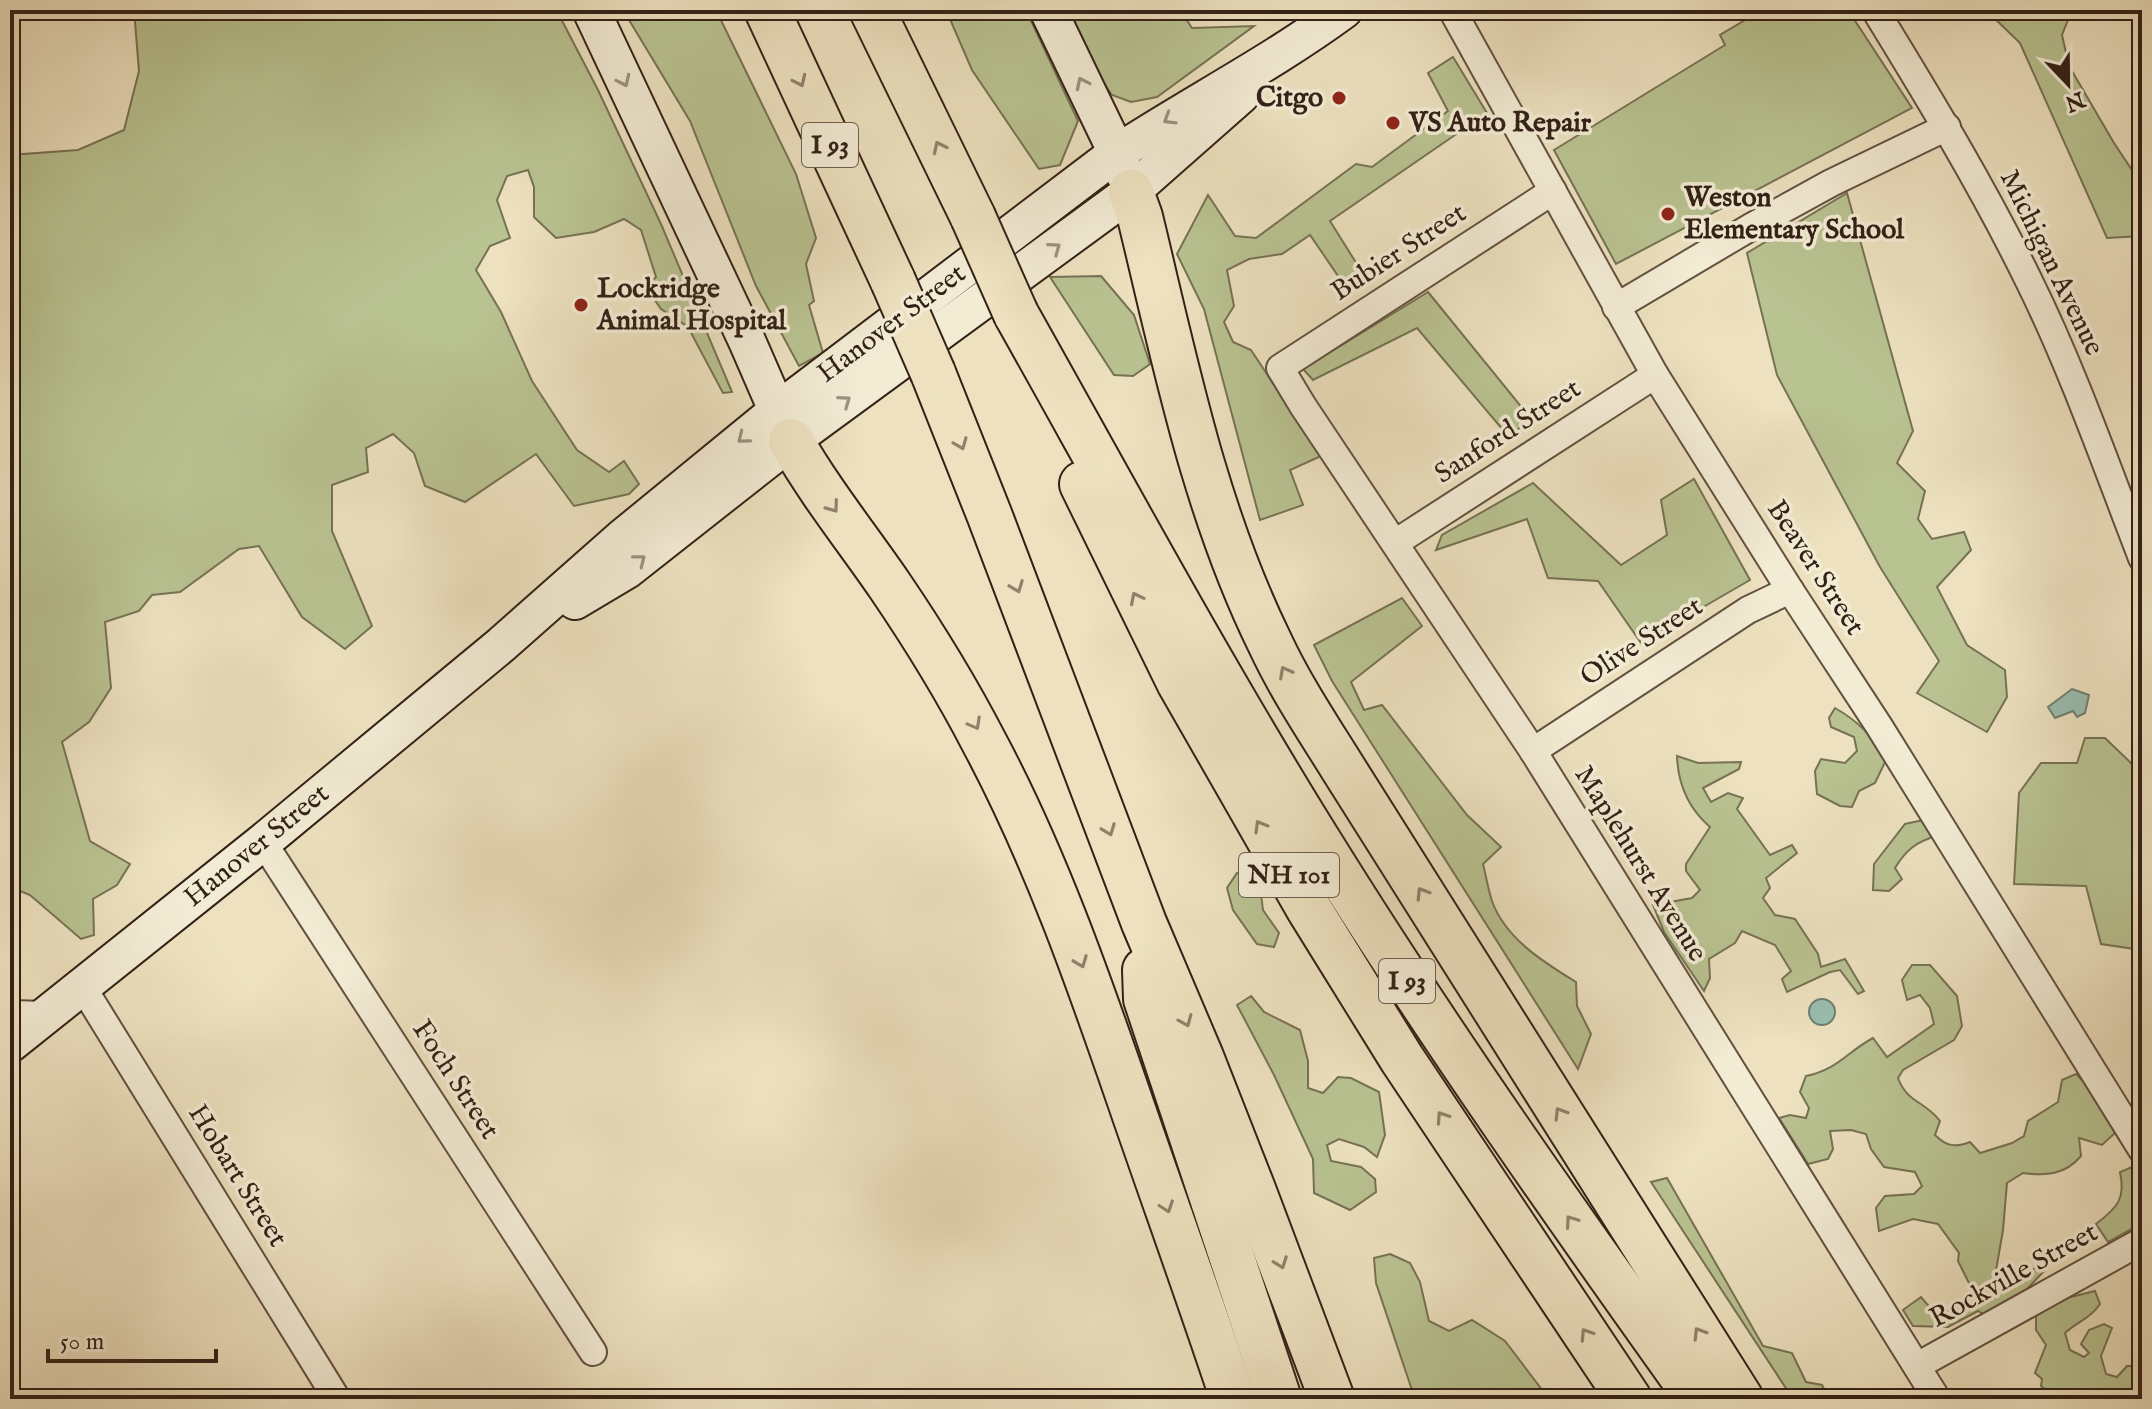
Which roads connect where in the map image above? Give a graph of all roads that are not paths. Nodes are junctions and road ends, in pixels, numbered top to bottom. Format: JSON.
{"nodes":[{"id":1,"x":591,"y":10,"type":"edge"},
{"id":2,"x":767,"y":10,"type":"edge"},
{"id":3,"x":872,"y":10,"type":"edge"},
{"id":4,"x":1048,"y":10,"type":"edge"},
{"id":5,"x":1344,"y":10,"type":"edge"},
{"id":6,"x":1452,"y":10,"type":"edge"},
{"id":7,"x":1875,"y":10,"type":"edge"},
{"id":8,"x":1947,"y":127,"type":"junction"},
{"id":9,"x":1124,"y":172,"type":"junction"},
{"id":10,"x":1553,"y":191,"type":"junction"},
{"id":11,"x":1616,"y":307,"type":"junction"},
{"id":12,"x":1016,"y":314,"type":"junction"},
{"id":13,"x":1280,"y":368,"type":"joint"},
{"id":14,"x":1655,"y":375,"type":"junction"},
{"id":15,"x":784,"y":426,"type":"junction"},
{"id":16,"x":1395,"y":543,"type":"junction"},
{"id":17,"x":2142,"y":558,"type":"edge"},
{"id":18,"x":1790,"y":590,"type":"junction"},
{"id":19,"x":1533,"y":751,"type":"junction"},
{"id":20,"x":263,"y":842,"type":"junction"},
{"id":21,"x":1144,"y":923,"type":"junction"},
{"id":22,"x":82,"y":986,"type":"junction"},
{"id":23,"x":10,"y":1014,"type":"edge"},
{"id":24,"x":47,"y":1015,"type":"junction"},
{"id":25,"x":10,"y":1044,"type":"edge"},
{"id":26,"x":2142,"y":1150,"type":"edge"},
{"id":27,"x":2142,"y":1241,"type":"edge"},
{"id":28,"x":593,"y":1352,"type":"dead end"},
{"id":29,"x":1917,"y":1366,"type":"junction"},
{"id":30,"x":337,"y":1399,"type":"edge"},
{"id":31,"x":1233,"y":1399,"type":"edge"},
{"id":32,"x":1279,"y":1399,"type":"edge"},
{"id":33,"x":1332,"y":1399,"type":"edge"},
{"id":34,"x":1629,"y":1399,"type":"edge"},
{"id":35,"x":1698,"y":1399,"type":"edge"},
{"id":36,"x":1741,"y":1399,"type":"edge"},
{"id":37,"x":1937,"y":1399,"type":"edge"}],
"edges":[{"from":1,"to":15,"type":"main road","one_way":true},
{"from":2,"to":21,"type":"highway","number":"I 93","one_way":true,"bridge":true},
{"from":12,"to":3,"type":"highway","number":"I 93","one_way":true,"bridge":true},
{"from":9,"to":4,"type":"main road","one_way":true},
{"from":5,"to":9,"type":"main road","name":"Hanover Street"},
{"from":6,"to":10,"type":"street","name":"Beaver Street"},
{"from":7,"to":8,"type":"street","name":"Michigan Avenue"},
{"from":8,"to":11,"type":"street"},
{"from":8,"to":17,"type":"street","name":"Michigan Avenue"},
{"from":9,"to":15,"type":"main road","name":"Hanover Street"},
{"from":36,"to":9,"type":"highway","one_way":true},
{"from":10,"to":11,"type":"street","name":"Beaver Street"},
{"from":10,"to":13,"type":"street","name":"Bubier Street"},
{"from":11,"to":14,"type":"street","name":"Beaver Street"},
{"from":34,"to":12,"type":"highway","number":"NH 101","one_way":true},
{"from":35,"to":12,"type":"highway","number":"I 93","one_way":true},
{"from":13,"to":16,"type":"street","name":"Maplehurst Avenue"},
{"from":14,"to":16,"type":"street","name":"Sanford Street"},
{"from":14,"to":18,"type":"street","name":"Beaver Street"},
{"from":15,"to":20,"type":"main road","name":"Hanover Street"},
{"from":15,"to":31,"type":"highway","one_way":true},
{"from":16,"to":19,"type":"street","name":"Maplehurst Avenue"},
{"from":18,"to":19,"type":"street","name":"Olive Street"},
{"from":18,"to":26,"type":"street","name":"Beaver Street"},
{"from":19,"to":29,"type":"street","name":"Maplehurst Avenue"},
{"from":20,"to":22,"type":"main road","name":"Hanover Street"},
{"from":20,"to":28,"type":"street","name":"Foch Street"},
{"from":21,"to":32,"type":"highway"},
{"from":21,"to":33,"type":"highway","number":"I 93","one_way":true},
{"from":22,"to":24,"type":"main road","name":"Hanover Street"},
{"from":22,"to":30,"type":"street","name":"Hobart Street"},
{"from":23,"to":24,"type":"street"},
{"from":24,"to":25,"type":"main road","name":"Hanover Street"},
{"from":27,"to":29,"type":"street","name":"Rockville Street"},
{"from":29,"to":37,"type":"street","name":"Maplehurst Avenue"}]}
